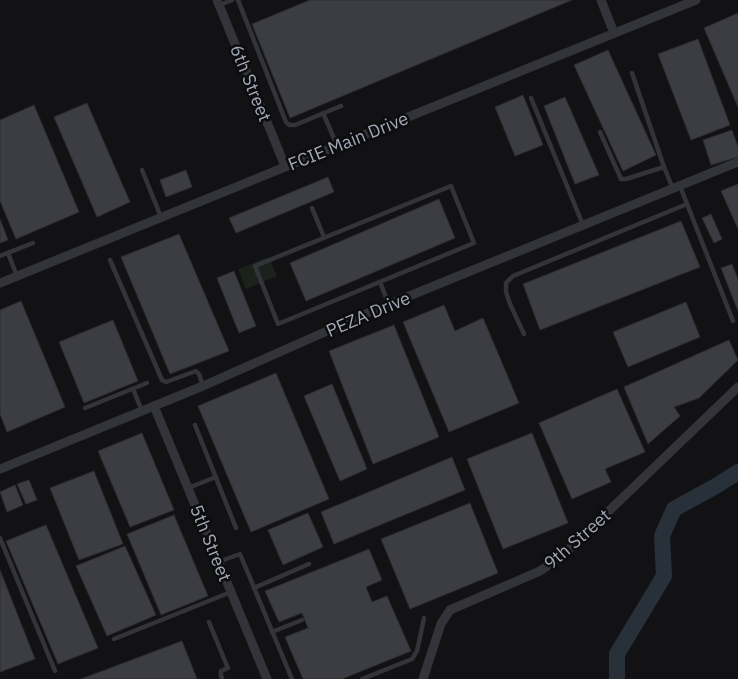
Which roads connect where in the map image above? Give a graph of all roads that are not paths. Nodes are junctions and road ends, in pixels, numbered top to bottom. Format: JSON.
{"nodes":[{"id":1,"x":232,"y":0,"type":"edge"},
{"id":2,"x":238,"y":0,"type":"edge"},
{"id":3,"x":601,"y":0,"type":"edge"},
{"id":4,"x":696,"y":0,"type":"edge"},
{"id":5,"x":218,"y":3,"type":"edge"},
{"id":6,"x":614,"y":33,"type":"junction"},
{"id":7,"x":632,"y":72,"type":"dead end"},
{"id":8,"x":531,"y":98,"type":"dead end"},
{"id":9,"x":341,"y":106,"type":"dead end"},
{"id":10,"x":323,"y":113,"type":"junction"},
{"id":11,"x":600,"y":132,"type":"dead end"},
{"id":12,"x":336,"y":145,"type":"junction"},
{"id":13,"x":738,"y":162,"type":"edge"},
{"id":14,"x":285,"y":166,"type":"junction"},
{"id":15,"x":664,"y":167,"type":"junction"},
{"id":16,"x":142,"y":170,"type":"dead end"},
{"id":17,"x":676,"y":187,"type":"junction"},
{"id":18,"x":687,"y":204,"type":"junction"},
{"id":19,"x":312,"y":208,"type":"dead end"},
{"id":20,"x":161,"y":217,"type":"junction"},
{"id":21,"x":583,"y":225,"type":"junction"},
{"id":22,"x":324,"y":238,"type":"junction"},
{"id":23,"x":33,"y":243,"type":"dead end"},
{"id":24,"x":8,"y":253,"type":"junction"},
{"id":25,"x":0,"y":256,"type":"edge"},
{"id":26,"x":110,"y":260,"type":"dead end"},
{"id":27,"x":17,"y":276,"type":"junction"},
{"id":28,"x":380,"y":282,"type":"junction"},
{"id":29,"x":0,"y":283,"type":"edge"},
{"id":30,"x":389,"y":305,"type":"junction"},
{"id":31,"x":733,"y":321,"type":"dead end"},
{"id":32,"x":524,"y":334,"type":"dead end"},
{"id":33,"x":147,"y":383,"type":"dead end"},
{"id":34,"x":203,"y":386,"type":"junction"},
{"id":35,"x":738,"y":387,"type":"edge"},
{"id":36,"x":133,"y":389,"type":"junction"},
{"id":37,"x":154,"y":406,"type":"junction"},
{"id":38,"x":84,"y":408,"type":"dead end"},
{"id":39,"x":142,"y":411,"type":"junction"},
{"id":40,"x":196,"y":425,"type":"dead end"},
{"id":41,"x":0,"y":469,"type":"edge"},
{"id":42,"x":216,"y":477,"type":"junction"},
{"id":43,"x":188,"y":488,"type":"junction"},
{"id":44,"x":236,"y":528,"type":"dead end"},
{"id":45,"x":0,"y":538,"type":"edge"},
{"id":46,"x":218,"y":562,"type":"junction"},
{"id":47,"x":309,"y":564,"type":"dead end"},
{"id":48,"x":254,"y":588,"type":"junction"},
{"id":49,"x":231,"y":592,"type":"junction"},
{"id":50,"x":424,"y":618,"type":"dead end"},
{"id":51,"x":302,"y":620,"type":"dead end"},
{"id":52,"x":210,"y":622,"type":"dead end"},
{"id":53,"x":272,"y":632,"type":"junction"},
{"id":54,"x":114,"y":639,"type":"dead end"},
{"id":55,"x":55,"y":671,"type":"dead end"},
{"id":56,"x":265,"y":678,"type":"edge"},
{"id":57,"x":222,"y":679,"type":"edge"},
{"id":58,"x":292,"y":679,"type":"edge"},
{"id":59,"x":362,"y":679,"type":"edge"},
{"id":60,"x":423,"y":679,"type":"edge"}],
"edges":[{"from":1,"to":5,"type":"lane"},
{"from":2,"to":10,"type":"lane"},
{"from":3,"to":6,"type":"street"},
{"from":4,"to":6,"type":"street","name":"FCIE Main Drive"},
{"from":5,"to":14,"type":"street","name":"6th Street"},
{"from":6,"to":12,"type":"street","name":"FCIE Main Drive"},
{"from":7,"to":15,"type":"lane"},
{"from":8,"to":21,"type":"lane"},
{"from":9,"to":10,"type":"lane"},
{"from":10,"to":12,"type":"lane"},
{"from":11,"to":15,"type":"lane"},
{"from":12,"to":14,"type":"street","name":"FCIE Main Drive"},
{"from":13,"to":17,"type":"street","name":"PEZA Drive"},
{"from":14,"to":20,"type":"street","name":"FCIE Main Drive"},
{"from":15,"to":17,"type":"lane"},
{"from":16,"to":20,"type":"lane"},
{"from":17,"to":18,"type":"lane"},
{"from":17,"to":21,"type":"street","name":"PEZA Drive"},
{"from":18,"to":31,"type":"lane"},
{"from":18,"to":32,"type":"lane"},
{"from":19,"to":22,"type":"lane"},
{"from":20,"to":27,"type":"street","name":"FCIE Main Drive"},
{"from":21,"to":30,"type":"street","name":"PEZA Drive"},
{"from":22,"to":28,"type":"lane"},
{"from":22,"to":28,"type":"lane"},
{"from":23,"to":24,"type":"lane"},
{"from":24,"to":25,"type":"lane"},
{"from":24,"to":27,"type":"lane"},
{"from":26,"to":34,"type":"lane"},
{"from":27,"to":29,"type":"street","name":"FCIE Main Drive"},
{"from":28,"to":30,"type":"lane"},
{"from":30,"to":34,"type":"street","name":"PEZA Drive"},
{"from":33,"to":36,"type":"lane"},
{"from":34,"to":37,"type":"street","name":"PEZA Drive"},
{"from":35,"to":60,"type":"street","name":"9th Street"},
{"from":36,"to":38,"type":"lane"},
{"from":36,"to":39,"type":"lane"},
{"from":37,"to":39,"type":"street","name":"PEZA Drive"},
{"from":37,"to":43,"type":"street","name":"5th Street"},
{"from":39,"to":41,"type":"street","name":"PEZA Drive"},
{"from":40,"to":42,"type":"lane"},
{"from":42,"to":43,"type":"lane"},
{"from":42,"to":44,"type":"lane"},
{"from":43,"to":46,"type":"street","name":"5th Street"},
{"from":45,"to":55,"type":"lane"},
{"from":46,"to":48,"type":"lane"},
{"from":46,"to":49,"type":"street","name":"5th Street"},
{"from":47,"to":48,"type":"lane"},
{"from":48,"to":53,"type":"lane"},
{"from":49,"to":54,"type":"lane"},
{"from":49,"to":56,"type":"street","name":"5th Street"},
{"from":50,"to":59,"type":"lane"},
{"from":51,"to":53,"type":"lane"},
{"from":52,"to":57,"type":"lane"},
{"from":53,"to":58,"type":"lane"}]}
